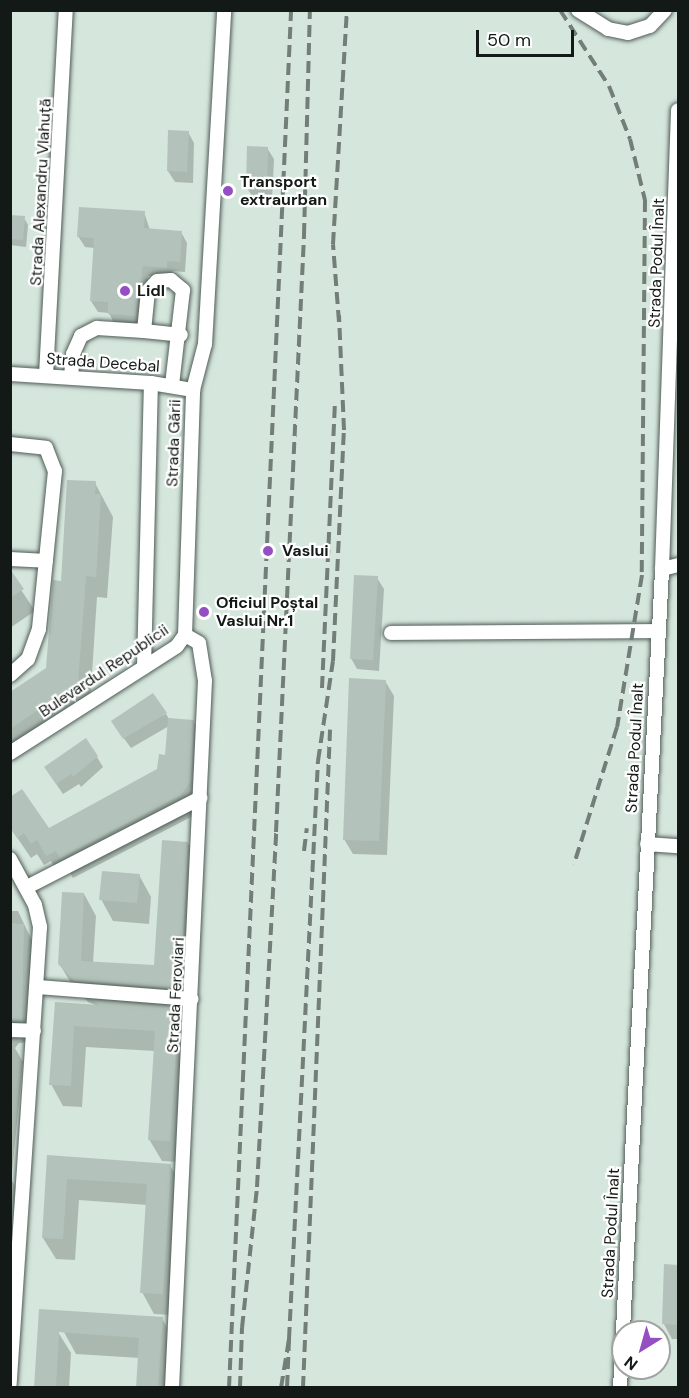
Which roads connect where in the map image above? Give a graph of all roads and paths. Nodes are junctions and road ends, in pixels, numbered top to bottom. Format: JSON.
{"nodes":[{"id":1,"x":66,"y":10,"type":"edge"},
{"id":2,"x":224,"y":10,"type":"edge"},
{"id":3,"x":578,"y":10,"type":"edge"},
{"id":4,"x":665,"y":10,"type":"edge"},
{"id":5,"x":678,"y":110,"type":"edge"},
{"id":6,"x":144,"y":331,"type":"junction"},
{"id":7,"x":181,"y":335,"type":"junction"},
{"id":8,"x":10,"y":374,"type":"edge"},
{"id":9,"x":46,"y":375,"type":"junction"},
{"id":10,"x":71,"y":377,"type":"junction"},
{"id":11,"x":151,"y":383,"type":"junction"},
{"id":12,"x":172,"y":385,"type":"junction"},
{"id":13,"x":193,"y":390,"type":"junction"},
{"id":14,"x":10,"y":444,"type":"edge"},
{"id":15,"x":10,"y":559,"type":"edge"},
{"id":16,"x":46,"y":561,"type":"junction"},
{"id":17,"x":678,"y":565,"type":"edge"},
{"id":18,"x":662,"y":569,"type":"junction"},
{"id":19,"x":658,"y":631,"type":"junction"},
{"id":20,"x":391,"y":633,"type":"dead end"},
{"id":21,"x":185,"y":635,"type":"junction"},
{"id":22,"x":144,"y":666,"type":"junction"},
{"id":23,"x":10,"y":675,"type":"edge"},
{"id":24,"x":10,"y":753,"type":"edge"},
{"id":25,"x":200,"y":798,"type":"junction"},
{"id":26,"x":647,"y":844,"type":"junction"},
{"id":27,"x":678,"y":846,"type":"edge"},
{"id":28,"x":10,"y":860,"type":"edge"},
{"id":29,"x":27,"y":887,"type":"junction"},
{"id":30,"x":38,"y":987,"type":"junction"},
{"id":31,"x":192,"y":999,"type":"junction"},
{"id":32,"x":10,"y":1030,"type":"edge"},
{"id":33,"x":34,"y":1031,"type":"junction"},
{"id":34,"x":17,"y":1169,"type":"edge"},
{"id":35,"x":13,"y":1319,"type":"edge"},
{"id":36,"x":10,"y":1384,"type":"edge"},
{"id":37,"x":172,"y":1388,"type":"edge"},
{"id":38,"x":620,"y":1388,"type":"edge"}],
"edges":[{"from":1,"to":9,"type":"street","name":"Strada Alexandru Vlahuță"},
{"from":2,"to":13,"type":"street","name":"Strada Gării"},
{"from":3,"to":4,"type":"street"},
{"from":5,"to":18,"type":"street","name":"Strada Podul Înalt"},
{"from":6,"to":7,"type":"street"},
{"from":6,"to":7,"type":"street"},
{"from":6,"to":10,"type":"street"},
{"from":7,"to":12,"type":"street"},
{"from":8,"to":9,"type":"street","name":"Strada Decebal"},
{"from":9,"to":10,"type":"street","name":"Strada Decebal"},
{"from":10,"to":11,"type":"street","name":"Strada Decebal"},
{"from":11,"to":12,"type":"street","name":"Strada Decebal"},
{"from":11,"to":22,"type":"street","name":"Strada Gării"},
{"from":12,"to":13,"type":"street","name":"Strada Decebal"},
{"from":13,"to":21,"type":"street","name":"Strada Gării"},
{"from":14,"to":16,"type":"street"},
{"from":15,"to":16,"type":"street"},
{"from":16,"to":23,"type":"street"},
{"from":17,"to":18,"type":"street"},
{"from":18,"to":19,"type":"street","name":"Strada Podul Înalt"},
{"from":19,"to":20,"type":"street"},
{"from":19,"to":26,"type":"street","name":"Strada Podul Înalt"},
{"from":21,"to":22,"type":"street","name":"Bulevardul Republicii"},
{"from":21,"to":25,"type":"street"},
{"from":22,"to":24,"type":"street","name":"Bulevardul Republicii"},
{"from":25,"to":29,"type":"street"},
{"from":25,"to":31,"type":"street","name":"Strada Feroviari"},
{"from":26,"to":27,"type":"street"},
{"from":26,"to":38,"type":"street","name":"Strada Podul Înalt"},
{"from":28,"to":29,"type":"street"},
{"from":29,"to":30,"type":"street"},
{"from":30,"to":31,"type":"street"},
{"from":30,"to":33,"type":"street"},
{"from":31,"to":37,"type":"street","name":"Strada Feroviari"},
{"from":32,"to":33,"type":"street"},
{"from":33,"to":34,"type":"street"},
{"from":34,"to":35,"type":"street"},
{"from":35,"to":36,"type":"street"}]}
